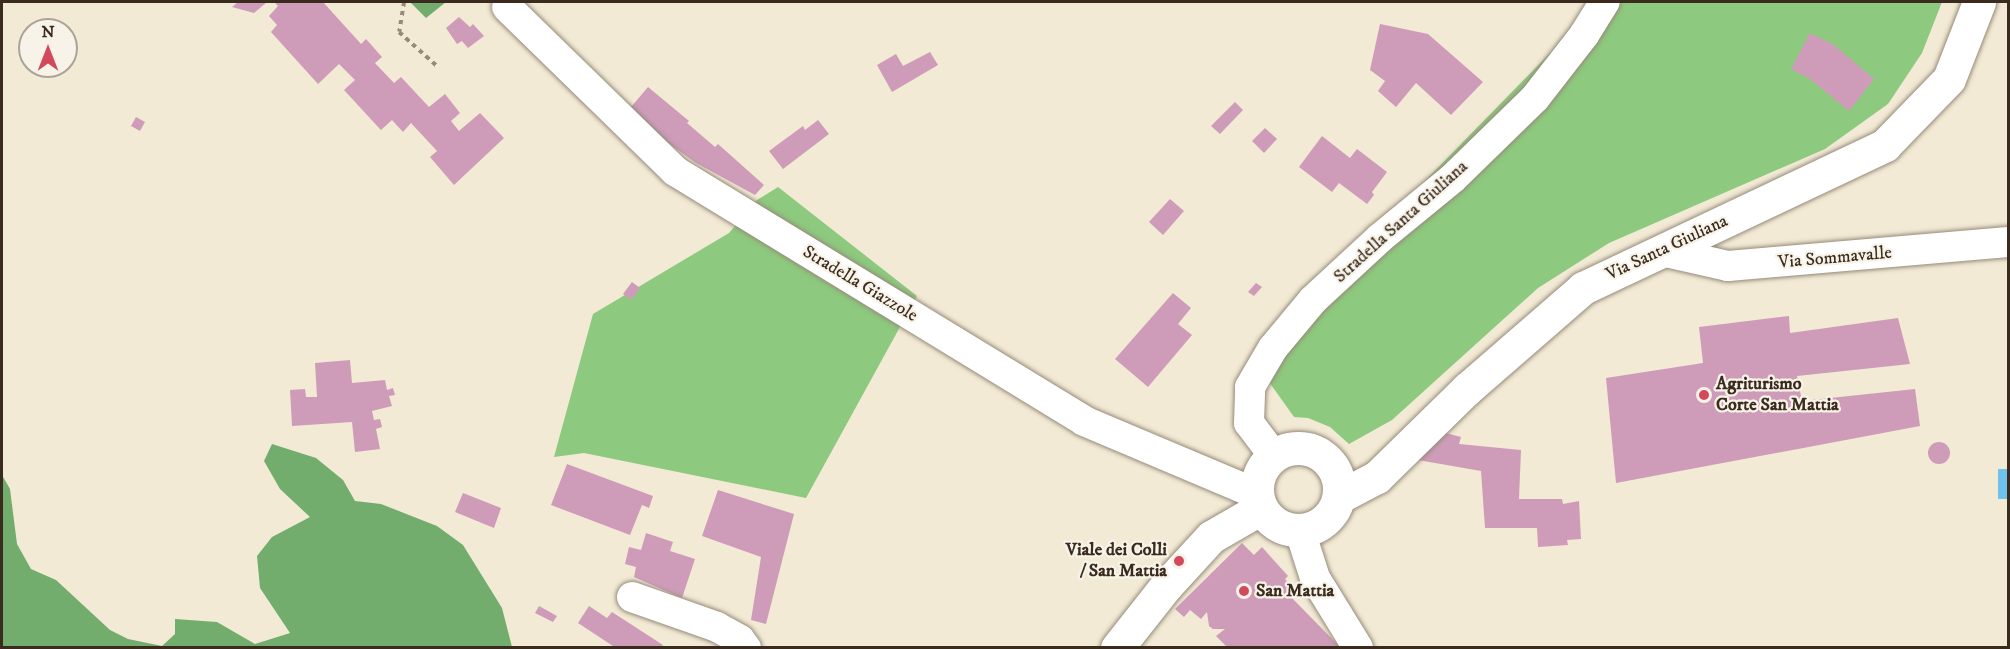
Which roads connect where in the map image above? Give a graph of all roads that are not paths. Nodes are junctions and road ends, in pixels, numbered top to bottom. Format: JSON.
{"nodes":[{"id":1,"x":1605,"y":2,"type":"edge"},
{"id":2,"x":1979,"y":2,"type":"edge"},
{"id":3,"x":507,"y":7,"type":"dead end"},
{"id":4,"x":2008,"y":242,"type":"edge"},
{"id":5,"x":1662,"y":251,"type":"junction"},
{"id":6,"x":1274,"y":456,"type":"junction"},
{"id":7,"x":1339,"y":497,"type":"junction"},
{"id":8,"x":1259,"y":501,"type":"junction"},
{"id":9,"x":1300,"y":531,"type":"junction"},
{"id":10,"x":632,"y":597,"type":"dead end"},
{"id":11,"x":746,"y":648,"type":"edge"},
{"id":12,"x":1117,"y":648,"type":"edge"},
{"id":13,"x":1358,"y":648,"type":"edge"}],
"edges":[{"from":1,"to":6,"type":"street","name":"Stradella Santa Giuliana"},
{"from":2,"to":5,"type":"street","name":"Via Santa Giuliana"},
{"from":3,"to":8,"type":"street","name":"Stradella Giazzole"},
{"from":4,"to":5,"type":"street","name":"Via Sommavalle"},
{"from":5,"to":7,"type":"street","name":"Via Santa Giuliana"},
{"from":6,"to":7,"type":"street"},
{"from":6,"to":8,"type":"street"},
{"from":7,"to":9,"type":"street"},
{"from":8,"to":9,"type":"street"},
{"from":8,"to":12,"type":"street"},
{"from":9,"to":13,"type":"street"},
{"from":10,"to":11,"type":"street"}]}
